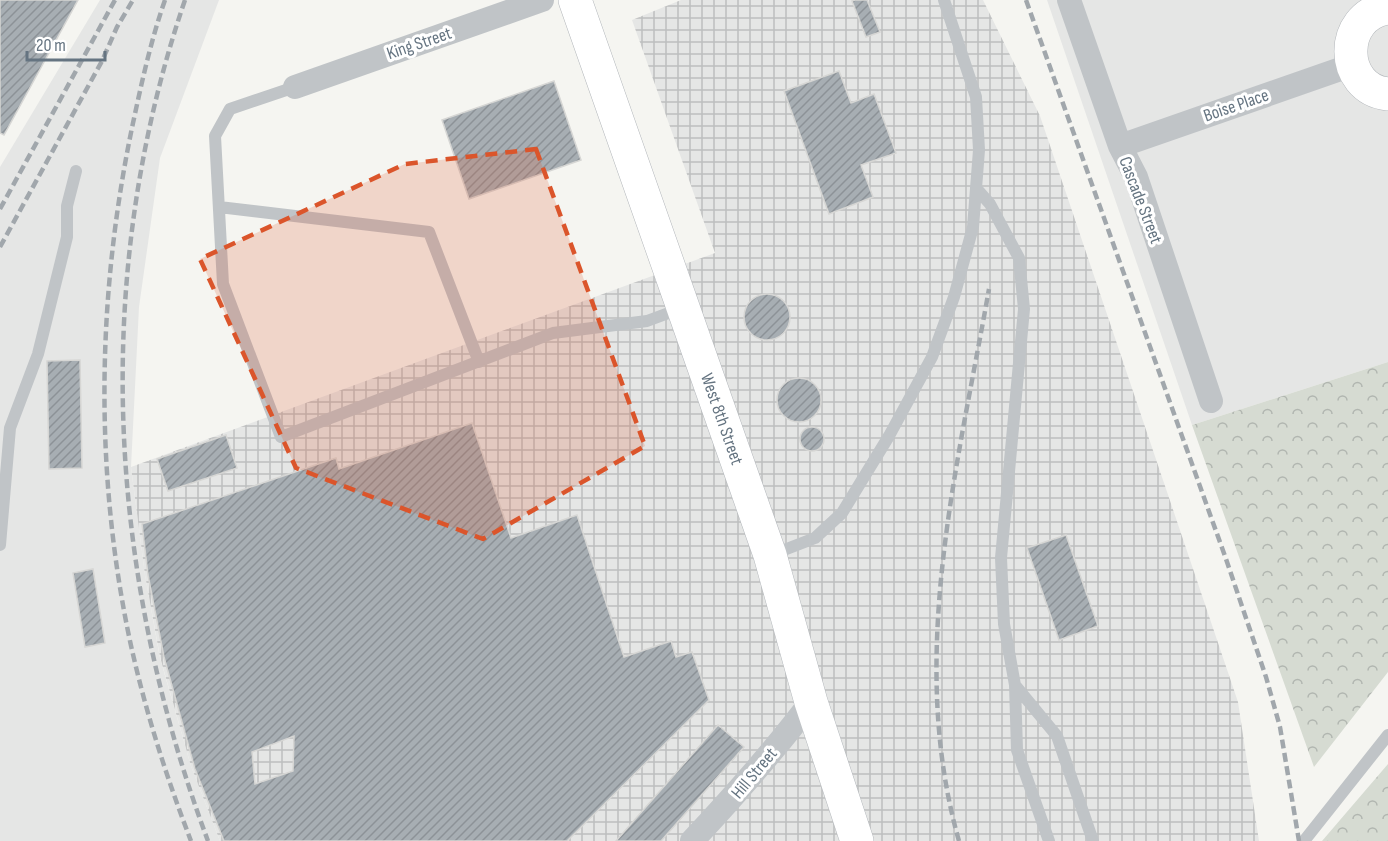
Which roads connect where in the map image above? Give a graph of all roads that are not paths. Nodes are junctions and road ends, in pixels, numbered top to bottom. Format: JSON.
{"nodes":[{"id":1,"x":542,"y":0,"type":"edge"},
{"id":2,"x":575,"y":0,"type":"edge"},
{"id":3,"x":944,"y":0,"type":"edge"},
{"id":4,"x":1069,"y":0,"type":"edge"},
{"id":5,"x":1374,"y":8,"type":"edge"},
{"id":6,"x":1352,"y":65,"type":"junction"},
{"id":7,"x":295,"y":87,"type":"joint"},
{"id":8,"x":1388,"y":94,"type":"edge"},
{"id":9,"x":1120,"y":146,"type":"junction"},
{"id":10,"x":76,"y":171,"type":"dead end"},
{"id":11,"x":976,"y":188,"type":"junction"},
{"id":12,"x":219,"y":207,"type":"junction"},
{"id":13,"x":683,"y":308,"type":"junction"},
{"id":14,"x":479,"y":362,"type":"junction"},
{"id":15,"x":1211,"y":401,"type":"dead end"},
{"id":16,"x":0,"y":545,"type":"edge"},
{"id":17,"x":770,"y":555,"type":"junction"},
{"id":18,"x":1015,"y":685,"type":"junction"},
{"id":19,"x":812,"y":702,"type":"junction"},
{"id":20,"x":1388,"y":735,"type":"edge"},
{"id":21,"x":693,"y":841,"type":"edge"},
{"id":22,"x":857,"y":841,"type":"edge"},
{"id":23,"x":1049,"y":841,"type":"edge"},
{"id":24,"x":1093,"y":841,"type":"edge"},
{"id":25,"x":1304,"y":841,"type":"edge"}],
"edges":[{"from":1,"to":7,"type":"street","name":"King Street"},
{"from":2,"to":13,"type":"street","name":"West 8th Street"},
{"from":3,"to":11,"type":"lane"},
{"from":4,"to":9,"type":"street","name":"Cascade Street"},
{"from":5,"to":6,"type":"street"},
{"from":6,"to":8,"type":"street"},
{"from":6,"to":9,"type":"street","name":"Boise Place"},
{"from":7,"to":12,"type":"lane"},
{"from":9,"to":15,"type":"street","name":"Cascade Street"},
{"from":10,"to":16,"type":"lane"},
{"from":11,"to":17,"type":"lane"},
{"from":11,"to":18,"type":"lane"},
{"from":12,"to":14,"type":"lane"},
{"from":12,"to":14,"type":"lane"},
{"from":13,"to":14,"type":"lane"},
{"from":13,"to":17,"type":"street","name":"West 8th Street"},
{"from":17,"to":19,"type":"street","name":"West 8th Street"},
{"from":18,"to":23,"type":"lane"},
{"from":18,"to":24,"type":"lane"},
{"from":19,"to":21,"type":"street","name":"Hill Street"},
{"from":19,"to":22,"type":"street","name":"West 8th Street"},
{"from":20,"to":25,"type":"lane"}]}
